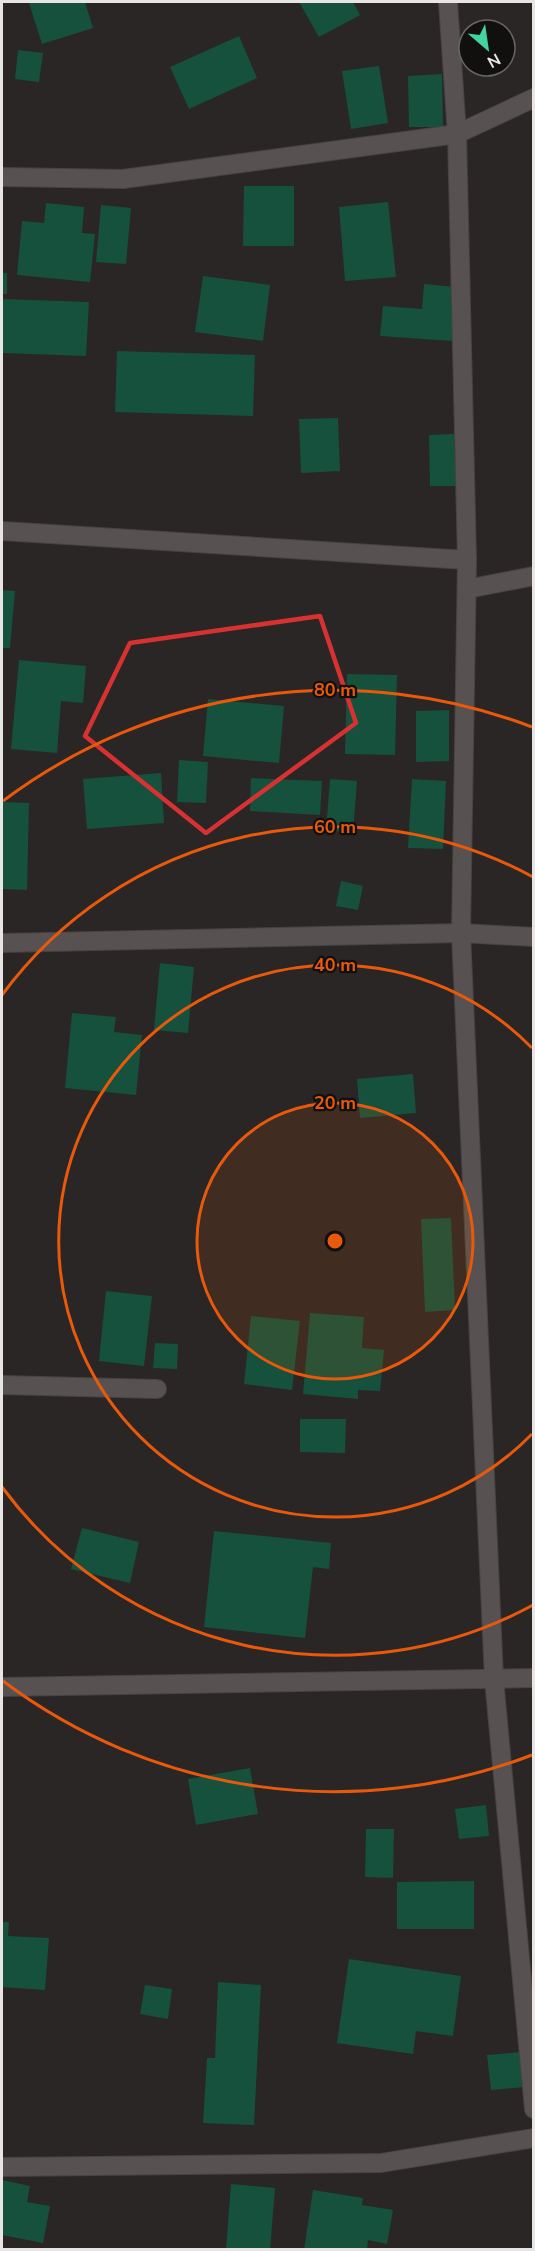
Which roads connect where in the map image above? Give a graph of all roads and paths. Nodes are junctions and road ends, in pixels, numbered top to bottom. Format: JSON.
{"nodes":[{"id":1,"x":448,"y":2,"type":"edge"},
{"id":2,"x":534,"y":98,"type":"edge"},
{"id":3,"x":457,"y":134,"type":"junction"},
{"id":4,"x":2,"y":177,"type":"edge"},
{"id":5,"x":2,"y":531,"type":"edge"},
{"id":6,"x":467,"y":560,"type":"junction"},
{"id":7,"x":534,"y":576,"type":"edge"},
{"id":8,"x":467,"y":589,"type":"junction"},
{"id":9,"x":461,"y":933,"type":"junction"},
{"id":10,"x":534,"y":937,"type":"edge"},
{"id":11,"x":2,"y":943,"type":"edge"},
{"id":12,"x":2,"y":1385,"type":"edge"},
{"id":13,"x":157,"y":1389,"type":"dead end"},
{"id":14,"x":534,"y":1678,"type":"edge"},
{"id":15,"x":494,"y":1679,"type":"junction"},
{"id":16,"x":2,"y":1687,"type":"edge"},
{"id":17,"x":534,"y":2109,"type":"edge"},
{"id":18,"x":534,"y":2138,"type":"edge"},
{"id":19,"x":2,"y":2167,"type":"edge"}],
"edges":[{"from":1,"to":3,"type":"street"},
{"from":2,"to":3,"type":"street"},
{"from":3,"to":4,"type":"street"},
{"from":3,"to":6,"type":"street"},
{"from":5,"to":6,"type":"street"},
{"from":6,"to":8,"type":"street"},
{"from":7,"to":8,"type":"street"},
{"from":8,"to":9,"type":"street"},
{"from":9,"to":10,"type":"street"},
{"from":9,"to":11,"type":"street"},
{"from":9,"to":15,"type":"street"},
{"from":12,"to":13,"type":"street"},
{"from":14,"to":15,"type":"street"},
{"from":15,"to":16,"type":"street"},
{"from":15,"to":17,"type":"street"},
{"from":18,"to":19,"type":"street"}]}
